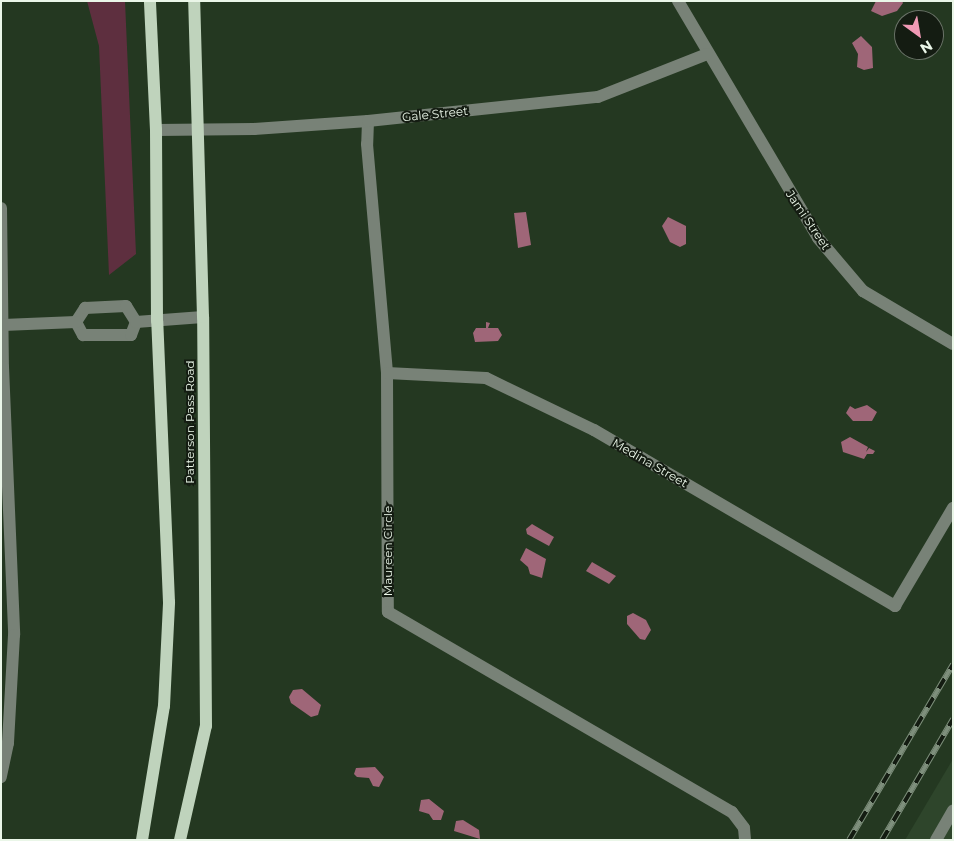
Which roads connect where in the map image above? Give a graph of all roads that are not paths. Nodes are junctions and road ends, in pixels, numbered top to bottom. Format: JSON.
{"nodes":[{"id":1,"x":150,"y":1,"type":"edge"},
{"id":2,"x":194,"y":1,"type":"edge"},
{"id":3,"x":678,"y":1,"type":"edge"},
{"id":4,"x":707,"y":54,"type":"junction"},
{"id":5,"x":368,"y":121,"type":"junction"},
{"id":6,"x":198,"y":128,"type":"junction"},
{"id":7,"x":156,"y":130,"type":"junction"},
{"id":8,"x":1,"y":208,"type":"edge"},
{"id":9,"x":203,"y":317,"type":"junction"},
{"id":10,"x":158,"y":321,"type":"junction"},
{"id":11,"x":76,"y":322,"type":"junction"},
{"id":12,"x":136,"y":322,"type":"junction"},
{"id":13,"x":3,"y":325,"type":"junction"},
{"id":14,"x":953,"y":344,"type":"edge"},
{"id":15,"x":388,"y":372,"type":"junction"},
{"id":16,"x":4,"y":498,"type":"edge"},
{"id":17,"x":953,"y":508,"type":"edge"},
{"id":18,"x":5,"y":742,"type":"edge"},
{"id":19,"x":1,"y":777,"type":"edge"},
{"id":20,"x":953,"y":811,"type":"edge"},
{"id":21,"x":142,"y":840,"type":"edge"},
{"id":22,"x":180,"y":840,"type":"edge"},
{"id":23,"x":745,"y":840,"type":"edge"},
{"id":24,"x":936,"y":840,"type":"edge"}],
"edges":[{"from":1,"to":7,"type":"main road","name":"Patterson Pass Road"},
{"from":2,"to":6,"type":"main road","name":"Patterson Pass Road"},
{"from":3,"to":4,"type":"street","name":"Jami Street"},
{"from":4,"to":5,"type":"street","name":"Gale Street"},
{"from":4,"to":14,"type":"street","name":"Jami Street"},
{"from":5,"to":6,"type":"street","name":"Gale Street"},
{"from":5,"to":15,"type":"street","name":"Maureen Circle"},
{"from":6,"to":7,"type":"street","name":"Gale Street"},
{"from":6,"to":9,"type":"main road","name":"Patterson Pass Road"},
{"from":7,"to":10,"type":"main road","name":"Patterson Pass Road"},
{"from":8,"to":13,"type":"street"},
{"from":9,"to":10,"type":"street"},
{"from":9,"to":22,"type":"main road","name":"Patterson Pass Road"},
{"from":10,"to":12,"type":"street"},
{"from":10,"to":21,"type":"main road","name":"Patterson Pass Road"},
{"from":11,"to":12,"type":"street"},
{"from":11,"to":12,"type":"street"},
{"from":11,"to":13,"type":"street"},
{"from":13,"to":16,"type":"street"},
{"from":15,"to":17,"type":"street","name":"Medina Street"},
{"from":15,"to":23,"type":"street","name":"Maureen Circle"},
{"from":16,"to":18,"type":"street"},
{"from":18,"to":19,"type":"street"},
{"from":20,"to":24,"type":"street"}]}
